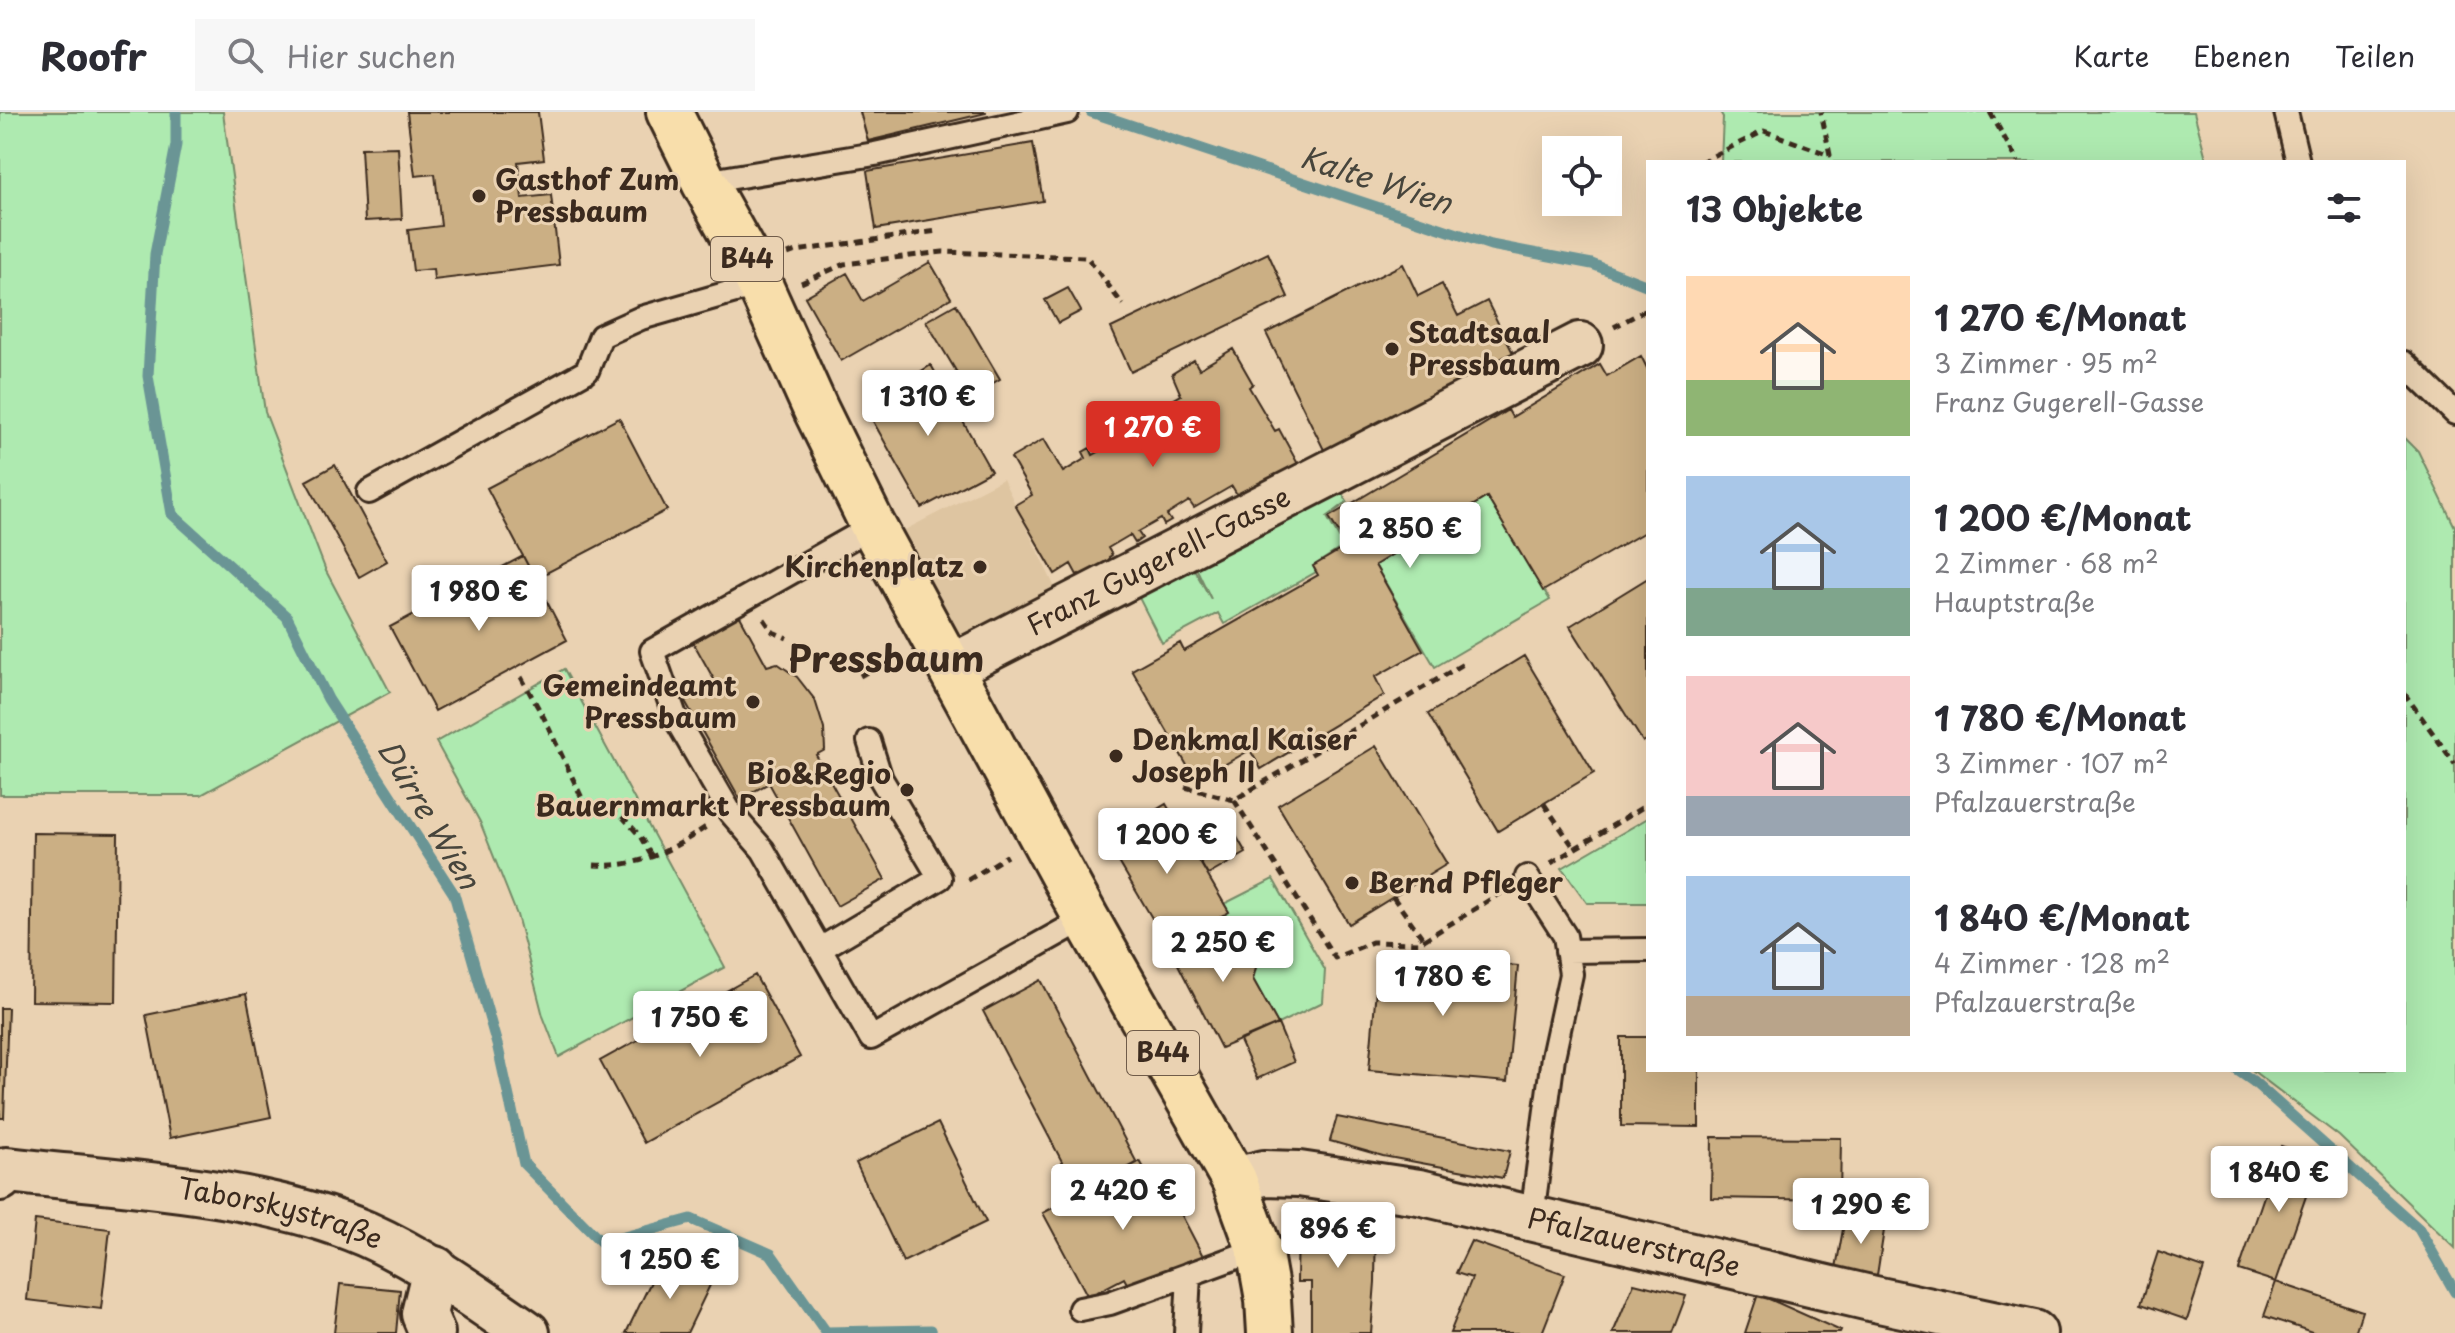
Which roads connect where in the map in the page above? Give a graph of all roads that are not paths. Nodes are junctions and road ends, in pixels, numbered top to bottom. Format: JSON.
{"nodes":[{"id":1,"x":669,"y":112,"type":"edge"},
{"id":2,"x":1067,"y":112,"type":"edge"},
{"id":3,"x":2286,"y":112,"type":"edge"},
{"id":4,"x":2298,"y":160,"type":"edge"},
{"id":5,"x":704,"y":182,"type":"junction"},
{"id":6,"x":760,"y":284,"type":"junction"},
{"id":7,"x":1580,"y":345,"type":"dead end"},
{"id":8,"x":2406,"y":365,"type":"edge"},
{"id":9,"x":2455,"y":413,"type":"edge"},
{"id":10,"x":369,"y":492,"type":"dead end"},
{"id":11,"x":873,"y":526,"type":"junction"},
{"id":12,"x":952,"y":667,"type":"junction"},
{"id":13,"x":869,"y":741,"type":"dead end"},
{"id":14,"x":1527,"y":877,"type":"road end"},
{"id":15,"x":1086,"y":918,"type":"junction"},
{"id":16,"x":820,"y":949,"type":"junction"},
{"id":17,"x":1646,"y":950,"type":"edge"},
{"id":18,"x":1567,"y":951,"type":"junction"},
{"id":19,"x":4,"y":1174,"type":"edge"},
{"id":20,"x":1234,"y":1180,"type":"junction"},
{"id":21,"x":1532,"y":1216,"type":"junction"},
{"id":22,"x":1259,"y":1249,"type":"junction"},
{"id":23,"x":435,"y":1269,"type":"junction"},
{"id":24,"x":1189,"y":1274,"type":"junction"},
{"id":25,"x":1080,"y":1309,"type":"dead end"},
{"id":26,"x":432,"y":1333,"type":"edge"},
{"id":27,"x":527,"y":1333,"type":"edge"},
{"id":28,"x":1186,"y":1333,"type":"edge"},
{"id":29,"x":1270,"y":1333,"type":"edge"},
{"id":30,"x":2034,"y":1333,"type":"edge"}],
"edges":[{"from":1,"to":5,"type":"main road","number":"B44"},
{"from":2,"to":5,"type":"lane"},
{"from":3,"to":4,"type":"lane"},
{"from":5,"to":6,"type":"main road","number":"B44"},
{"from":6,"to":10,"type":"lane"},
{"from":6,"to":11,"type":"main road","number":"B44"},
{"from":7,"to":12,"type":"street","name":"Franz Gugerell-Gasse"},
{"from":8,"to":9,"type":"lane"},
{"from":11,"to":12,"type":"main road","number":"B44"},
{"from":11,"to":16,"type":"lane"},
{"from":12,"to":15,"type":"main road","number":"B44"},
{"from":13,"to":16,"type":"lane"},
{"from":14,"to":18,"type":"lane"},
{"from":15,"to":16,"type":"lane"},
{"from":15,"to":20,"type":"main road","number":"B44"},
{"from":17,"to":18,"type":"lane"},
{"from":18,"to":21,"type":"lane"},
{"from":19,"to":23,"type":"street","name":"Taborskystraße"},
{"from":20,"to":21,"type":"street","name":"Pfalzauerstraße"},
{"from":20,"to":22,"type":"main road","number":"B44"},
{"from":21,"to":30,"type":"street","name":"Pfalzauerstraße"},
{"from":22,"to":24,"type":"lane"},
{"from":22,"to":29,"type":"main road","number":"B44"},
{"from":23,"to":26,"type":"street"},
{"from":23,"to":27,"type":"street","name":"Taborskystraße"},
{"from":24,"to":25,"type":"lane"},
{"from":24,"to":28,"type":"lane"}]}
